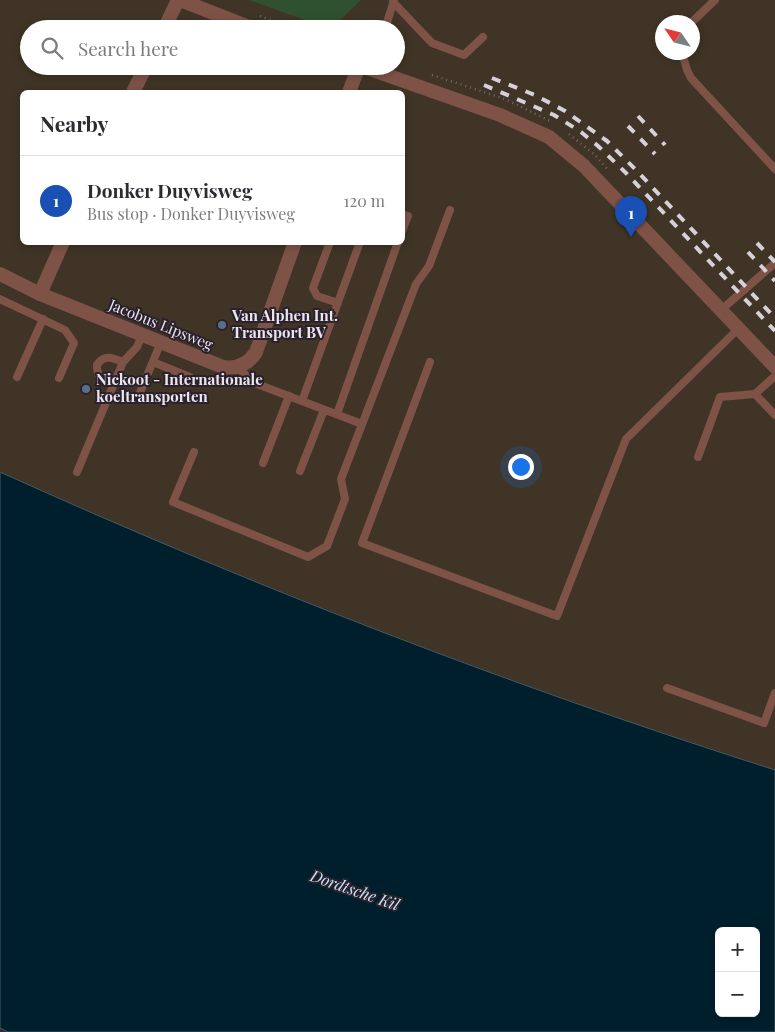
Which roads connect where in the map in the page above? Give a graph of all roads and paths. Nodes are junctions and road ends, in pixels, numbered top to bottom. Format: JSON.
{"nodes":[{"id":1,"x":179,"y":0,"type":"edge"},
{"id":2,"x":715,"y":0,"type":"edge"},
{"id":3,"x":394,"y":1,"type":"edge"},
{"id":4,"x":699,"y":15,"type":"edge"},
{"id":5,"x":169,"y":20,"type":"edge"},
{"id":6,"x":231,"y":20,"type":"edge"},
{"id":7,"x":388,"y":20,"type":"edge"},
{"id":8,"x":483,"y":37,"type":"dead end"},
{"id":9,"x":684,"y":60,"type":"edge"},
{"id":10,"x":142,"y":75,"type":"edge"},
{"id":11,"x":360,"y":75,"type":"edge"},
{"id":12,"x":382,"y":75,"type":"edge"},
{"id":13,"x":134,"y":90,"type":"edge"},
{"id":14,"x":350,"y":90,"type":"edge"},
{"id":15,"x":775,"y":169,"type":"edge"},
{"id":16,"x":450,"y":210,"type":"dead end"},
{"id":17,"x":62,"y":245,"type":"edge"},
{"id":18,"x":294,"y":245,"type":"edge"},
{"id":19,"x":329,"y":245,"type":"edge"},
{"id":20,"x":359,"y":245,"type":"edge"},
{"id":21,"x":397,"y":245,"type":"edge"},
{"id":22,"x":775,"y":263,"type":"edge"},
{"id":23,"x":1,"y":278,"type":"edge"},
{"id":24,"x":40,"y":294,"type":"junction"},
{"id":25,"x":0,"y":299,"type":"edge"},
{"id":26,"x":338,"y":303,"type":"junction"},
{"id":27,"x":721,"y":310,"type":"junction"},
{"id":28,"x":43,"y":319,"type":"junction"},
{"id":29,"x":738,"y":329,"type":"junction"},
{"id":30,"x":142,"y":335,"type":"junction"},
{"id":31,"x":161,"y":342,"type":"junction"},
{"id":32,"x":123,"y":362,"type":"junction"},
{"id":33,"x":153,"y":362,"type":"junction"},
{"id":34,"x":430,"y":362,"type":"dead end"},
{"id":35,"x":775,"y":367,"type":"edge"},
{"id":36,"x":236,"y":368,"type":"junction"},
{"id":37,"x":775,"y":376,"type":"edge"},
{"id":38,"x":17,"y":377,"type":"dead end"},
{"id":39,"x":190,"y":377,"type":"dead end"},
{"id":40,"x":59,"y":378,"type":"dead end"},
{"id":41,"x":114,"y":384,"type":"junction"},
{"id":42,"x":755,"y":394,"type":"junction"},
{"id":43,"x":139,"y":395,"type":"dead end"},
{"id":44,"x":289,"y":396,"type":"junction"},
{"id":45,"x":302,"y":401,"type":"junction"},
{"id":46,"x":324,"y":410,"type":"junction"},
{"id":47,"x":337,"y":414,"type":"junction"},
{"id":48,"x":775,"y":415,"type":"edge"},
{"id":49,"x":362,"y":424,"type":"junction"},
{"id":50,"x":194,"y":452,"type":"dead end"},
{"id":51,"x":698,"y":457,"type":"dead end"},
{"id":52,"x":263,"y":462,"type":"dead end"},
{"id":53,"x":300,"y":471,"type":"dead end"},
{"id":54,"x":78,"y":472,"type":"dead end"},
{"id":55,"x":667,"y":688,"type":"dead end"},
{"id":56,"x":775,"y":693,"type":"edge"}],
"edges":[{"from":1,"to":5,"type":"street"},
{"from":1,"to":6,"type":"street"},
{"from":2,"to":4,"type":"lane"},
{"from":3,"to":7,"type":"lane"},
{"from":3,"to":8,"type":"lane"},
{"from":9,"to":15,"type":"lane"},
{"from":10,"to":13,"type":"street"},
{"from":11,"to":14,"type":"street"},
{"from":12,"to":27,"type":"street"},
{"from":16,"to":49,"type":"lane"},
{"from":17,"to":24,"type":"street"},
{"from":18,"to":36,"type":"street"},
{"from":19,"to":26,"type":"lane"},
{"from":20,"to":26,"type":"lane"},
{"from":21,"to":47,"type":"lane"},
{"from":22,"to":27,"type":"lane"},
{"from":23,"to":24,"type":"street","name":"Jacobus Lipsweg"},
{"from":24,"to":30,"type":"street","name":"Jacobus Lipsweg"},
{"from":25,"to":28,"type":"lane"},
{"from":26,"to":45,"type":"lane"},
{"from":27,"to":29,"type":"street"},
{"from":28,"to":38,"type":"lane"},
{"from":28,"to":40,"type":"lane"},
{"from":29,"to":34,"type":"lane"},
{"from":29,"to":35,"type":"street"},
{"from":30,"to":31,"type":"street","name":"Jacobus Lipsweg"},
{"from":30,"to":32,"type":"lane"},
{"from":31,"to":33,"type":"lane"},
{"from":31,"to":36,"type":"street","name":"Jacobus Lipsweg"},
{"from":32,"to":41,"type":"lane"},
{"from":32,"to":41,"type":"lane"},
{"from":33,"to":39,"type":"lane"},
{"from":33,"to":43,"type":"lane"},
{"from":36,"to":44,"type":"lane"},
{"from":37,"to":42,"type":"lane"},
{"from":41,"to":54,"type":"lane"},
{"from":42,"to":48,"type":"lane"},
{"from":42,"to":51,"type":"lane"},
{"from":44,"to":45,"type":"lane"},
{"from":44,"to":52,"type":"lane"},
{"from":45,"to":46,"type":"lane"},
{"from":46,"to":47,"type":"lane"},
{"from":46,"to":53,"type":"lane"},
{"from":47,"to":49,"type":"lane"},
{"from":49,"to":50,"type":"lane"},
{"from":55,"to":56,"type":"lane"}]}
